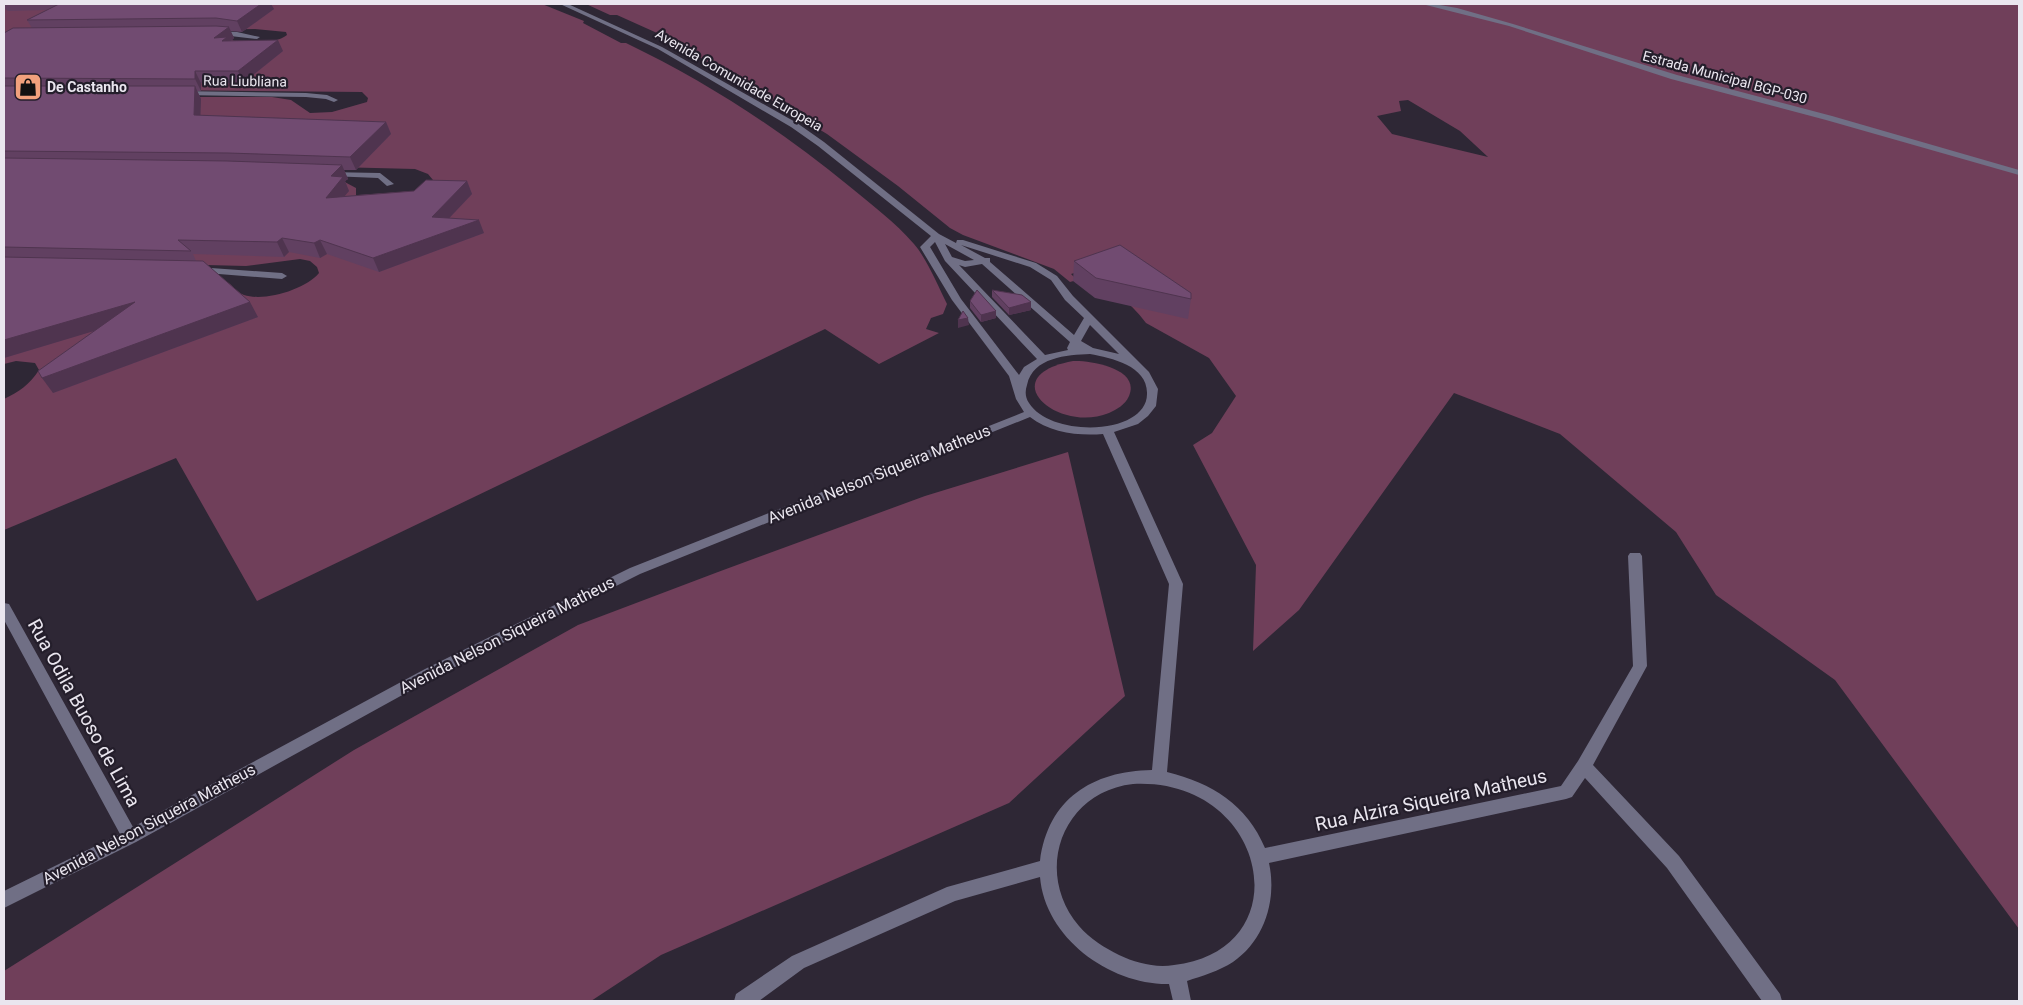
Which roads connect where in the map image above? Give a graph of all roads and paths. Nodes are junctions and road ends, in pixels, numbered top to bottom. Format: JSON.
{"nodes":[{"id":1,"x":564,"y":4,"type":"edge"},
{"id":2,"x":1425,"y":4,"type":"edge"},
{"id":3,"x":202,"y":33,"type":"edge"},
{"id":4,"x":257,"y":37,"type":"dead end"},
{"id":5,"x":173,"y":93,"type":"edge"},
{"id":6,"x":334,"y":100,"type":"dead end"},
{"id":7,"x":322,"y":173,"type":"edge"},
{"id":8,"x":2019,"y":173,"type":"edge"},
{"id":9,"x":390,"y":184,"type":"dead end"},
{"id":10,"x":936,"y":236,"type":"junction"},
{"id":11,"x":1004,"y":255,"type":"junction"},
{"id":12,"x":948,"y":259,"type":"junction"},
{"id":13,"x":984,"y":261,"type":"junction"},
{"id":14,"x":189,"y":270,"type":"edge"},
{"id":15,"x":282,"y":276,"type":"dead end"},
{"id":16,"x":1089,"y":318,"type":"junction"},
{"id":17,"x":1076,"y":342,"type":"junction"},
{"id":18,"x":1090,"y":351,"type":"junction"},
{"id":19,"x":1069,"y":352,"type":"junction"},
{"id":20,"x":1043,"y":359,"type":"junction"},
{"id":21,"x":1137,"y":366,"type":"junction"},
{"id":22,"x":1019,"y":391,"type":"junction"},
{"id":23,"x":1031,"y":413,"type":"junction"},
{"id":24,"x":1107,"y":430,"type":"junction"},
{"id":25,"x":1635,"y":556,"type":"dead end"},
{"id":26,"x":4,"y":608,"type":"edge"},
{"id":27,"x":1584,"y":766,"type":"junction"},
{"id":28,"x":1159,"y":776,"type":"junction"},
{"id":29,"x":130,"y":837,"type":"junction"},
{"id":30,"x":1260,"y":856,"type":"junction"},
{"id":31,"x":1047,"y":867,"type":"junction"},
{"id":32,"x":4,"y":900,"type":"edge"},
{"id":33,"x":1176,"y":976,"type":"junction"},
{"id":34,"x":743,"y":1001,"type":"edge"},
{"id":35,"x":1182,"y":1001,"type":"edge"},
{"id":36,"x":1772,"y":1001,"type":"edge"}],
"edges":[{"from":1,"to":10,"type":"street","name":"Avenida Comunidade Europeia"},
{"from":2,"to":8,"type":"street","name":"Estrada Municipal BGP-030"},
{"from":3,"to":4,"type":"street"},
{"from":5,"to":6,"type":"street","name":"Rua Liubliana"},
{"from":7,"to":9,"type":"street"},
{"from":10,"to":11,"type":"street","name":"Avenida Comunidade Europeia"},
{"from":10,"to":12,"type":"street","name":"Avenida Comunidade Europeia"},
{"from":10,"to":13,"type":"street","name":"Avenida Comunidade Europeia"},
{"from":10,"to":22,"type":"street"},
{"from":11,"to":13,"type":"street"},
{"from":11,"to":16,"type":"street","name":"Avenida Comunidade Europeia"},
{"from":12,"to":13,"type":"street"},
{"from":12,"to":20,"type":"street","name":"Avenida Comunidade Europeia"},
{"from":13,"to":17,"type":"street","name":"Avenida Comunidade Europeia"},
{"from":14,"to":15,"type":"street"},
{"from":16,"to":17,"type":"street"},
{"from":16,"to":21,"type":"street","name":"Avenida Comunidade Europeia"},
{"from":17,"to":18,"type":"street","name":"Avenida Comunidade Europeia"},
{"from":17,"to":19,"type":"street"},
{"from":18,"to":19,"type":"street"},
{"from":18,"to":21,"type":"street"},
{"from":19,"to":20,"type":"street"},
{"from":20,"to":22,"type":"street"},
{"from":21,"to":24,"type":"street"},
{"from":22,"to":23,"type":"street"},
{"from":23,"to":24,"type":"street"},
{"from":23,"to":29,"type":"street","name":"Avenida Nelson Siqueira Matheus"},
{"from":24,"to":28,"type":"street"},
{"from":25,"to":27,"type":"street","name":"Rua Alzira Siqueira Matheus"},
{"from":26,"to":29,"type":"street","name":"Rua Odila Buoso de Lima"},
{"from":27,"to":30,"type":"street","name":"Rua Alzira Siqueira Matheus"},
{"from":27,"to":36,"type":"street"},
{"from":28,"to":30,"type":"street"},
{"from":28,"to":31,"type":"street"},
{"from":29,"to":32,"type":"street","name":"Avenida Nelson Siqueira Matheus"},
{"from":30,"to":33,"type":"street"},
{"from":31,"to":33,"type":"street"},
{"from":31,"to":34,"type":"street"},
{"from":33,"to":35,"type":"street"}]}
